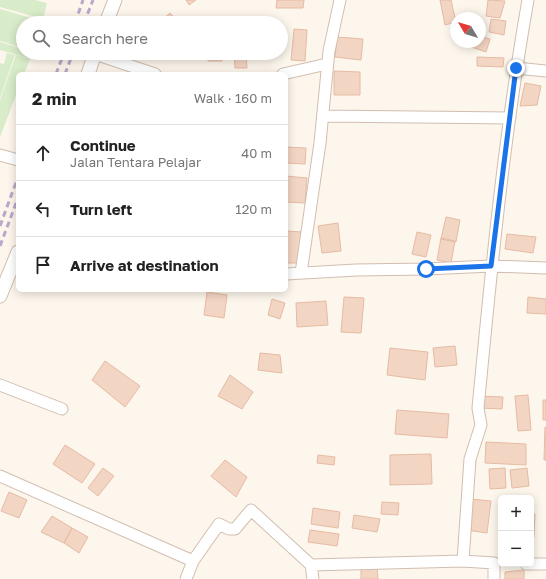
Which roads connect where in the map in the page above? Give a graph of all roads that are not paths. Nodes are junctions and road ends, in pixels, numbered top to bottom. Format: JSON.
{"nodes":[{"id":1,"x":115,"y":0,"type":"edge"},
{"id":2,"x":340,"y":0,"type":"edge"},
{"id":3,"x":528,"y":0,"type":"edge"},
{"id":4,"x":109,"y":16,"type":"edge"},
{"id":5,"x":93,"y":60,"type":"edge"},
{"id":6,"x":113,"y":60,"type":"edge"},
{"id":7,"x":327,"y":64,"type":"junction"},
{"id":8,"x":516,"y":68,"type":"junction"},
{"id":9,"x":546,"y":71,"type":"edge"},
{"id":10,"x":89,"y":72,"type":"edge"},
{"id":11,"x":149,"y":72,"type":"edge"},
{"id":12,"x":288,"y":73,"type":"edge"},
{"id":13,"x":323,"y":116,"type":"junction"},
{"id":14,"x":510,"y":118,"type":"junction"},
{"id":15,"x":0,"y":155,"type":"edge"},
{"id":16,"x":16,"y":159,"type":"edge"},
{"id":17,"x":16,"y":257,"type":"edge"},
{"id":18,"x":491,"y":266,"type":"junction"},
{"id":19,"x":546,"y":268,"type":"edge"},
{"id":20,"x":301,"y":273,"type":"junction"},
{"id":21,"x":288,"y":274,"type":"edge"},
{"id":22,"x":0,"y":296,"type":"edge"},
{"id":23,"x":0,"y":385,"type":"edge"},
{"id":24,"x":62,"y":409,"type":"dead end"},
{"id":25,"x":0,"y":476,"type":"edge"},
{"id":26,"x":463,"y":561,"type":"junction"},
{"id":27,"x":193,"y":562,"type":"junction"},
{"id":28,"x":498,"y":563,"type":"edge"},
{"id":29,"x":534,"y":564,"type":"edge"},
{"id":30,"x":546,"y":564,"type":"edge"},
{"id":31,"x":311,"y":565,"type":"junction"},
{"id":32,"x":186,"y":579,"type":"edge"},
{"id":33,"x":313,"y":579,"type":"edge"},
{"id":34,"x":494,"y":579,"type":"edge"}],
"edges":[{"from":1,"to":4,"type":"street"},
{"from":2,"to":7,"type":"street"},
{"from":3,"to":8,"type":"street"},
{"from":5,"to":10,"type":"street"},
{"from":6,"to":11,"type":"street"},
{"from":7,"to":12,"type":"street"},
{"from":7,"to":13,"type":"street"},
{"from":8,"to":9,"type":"street"},
{"from":8,"to":14,"type":"street"},
{"from":13,"to":14,"type":"street"},
{"from":13,"to":20,"type":"street"},
{"from":14,"to":18,"type":"street"},
{"from":15,"to":16,"type":"street"},
{"from":17,"to":22,"type":"street"},
{"from":18,"to":19,"type":"street"},
{"from":18,"to":20,"type":"street"},
{"from":18,"to":26,"type":"street"},
{"from":20,"to":21,"type":"street"},
{"from":23,"to":24,"type":"street"},
{"from":25,"to":27,"type":"street"},
{"from":26,"to":28,"type":"street"},
{"from":26,"to":31,"type":"street"},
{"from":27,"to":31,"type":"street"},
{"from":27,"to":32,"type":"street"},
{"from":28,"to":34,"type":"street"},
{"from":29,"to":30,"type":"street"},
{"from":31,"to":33,"type":"street"}]}
